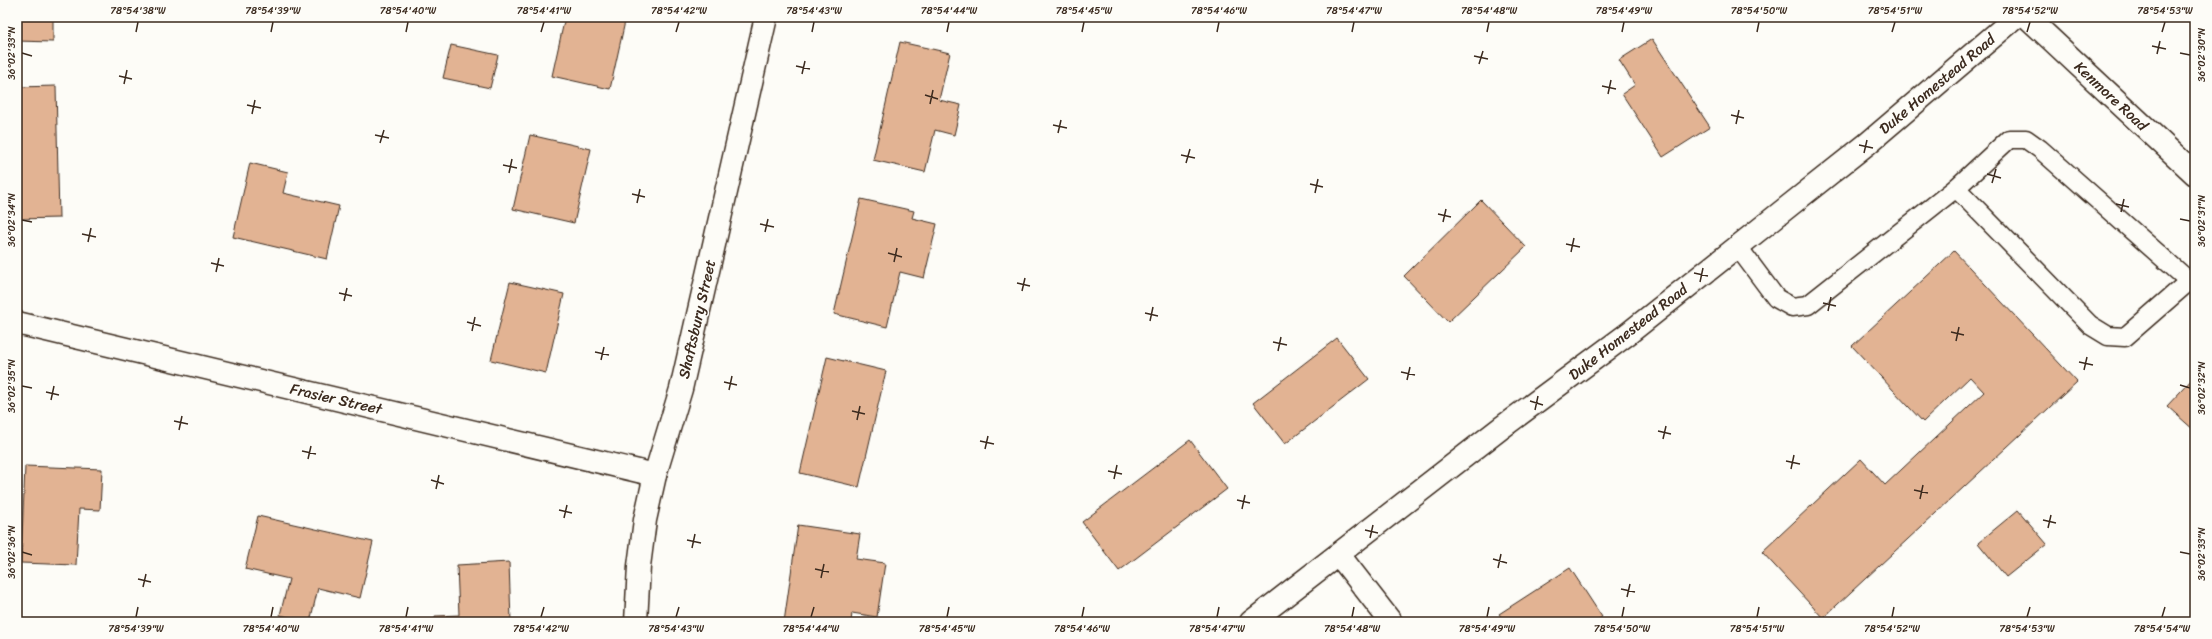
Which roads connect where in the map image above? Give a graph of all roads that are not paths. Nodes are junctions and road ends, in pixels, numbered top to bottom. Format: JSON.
{"nodes":[{"id":1,"x":766,"y":17,"type":"edge"},
{"id":2,"x":2016,"y":17,"type":"edge"},
{"id":3,"x":2027,"y":17,"type":"edge"},
{"id":4,"x":2195,"y":174,"type":"edge"},
{"id":5,"x":1956,"y":188,"type":"junction"},
{"id":6,"x":1738,"y":247,"type":"junction"},
{"id":7,"x":2192,"y":278,"type":"edge"},
{"id":8,"x":17,"y":323,"type":"edge"},
{"id":9,"x":654,"y":475,"type":"junction"},
{"id":10,"x":1339,"y":554,"type":"junction"},
{"id":11,"x":636,"y":622,"type":"edge"},
{"id":12,"x":1251,"y":622,"type":"edge"},
{"id":13,"x":1391,"y":622,"type":"edge"}],
"edges":[{"from":1,"to":9,"type":"street","name":"Shaftsbury Street"},
{"from":2,"to":6,"type":"street","name":"Duke Homestead Road"},
{"from":3,"to":4,"type":"street","name":"Kenmore Road"},
{"from":5,"to":6,"type":"lane"},
{"from":5,"to":7,"type":"lane"},
{"from":5,"to":7,"type":"lane"},
{"from":6,"to":10,"type":"street","name":"Duke Homestead Road"},
{"from":8,"to":9,"type":"street","name":"Frasier Street"},
{"from":9,"to":11,"type":"street","name":"Shaftsbury Street"},
{"from":10,"to":12,"type":"street","name":"Duke Homestead Road"},
{"from":10,"to":13,"type":"street"}]}
